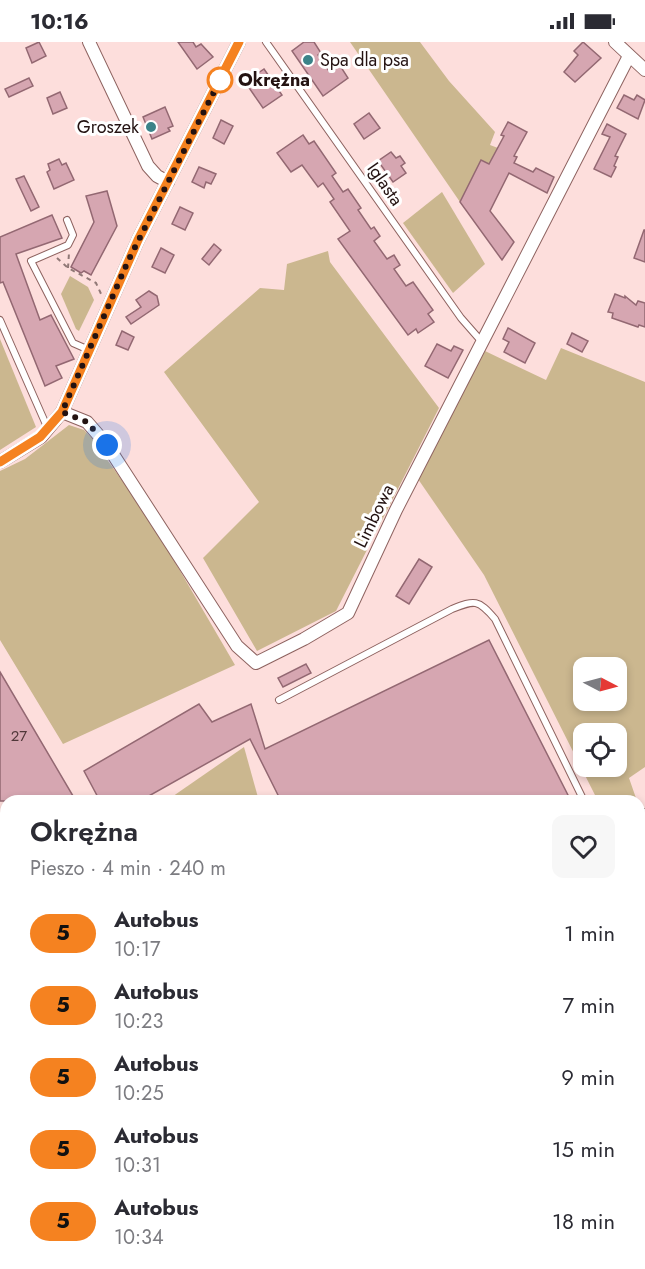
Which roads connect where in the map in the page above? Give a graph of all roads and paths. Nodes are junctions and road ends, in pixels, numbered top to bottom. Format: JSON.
{"nodes":[{"id":1,"x":89,"y":42,"type":"edge"},
{"id":2,"x":239,"y":42,"type":"edge"},
{"id":3,"x":266,"y":42,"type":"edge"},
{"id":4,"x":623,"y":47,"type":"edge"},
{"id":5,"x":645,"y":70,"type":"edge"},
{"id":6,"x":168,"y":182,"type":"junction"},
{"id":7,"x":68,"y":220,"type":"dead end"},
{"id":8,"x":67,"y":246,"type":"junction"},
{"id":9,"x":54,"y":252,"type":"junction"},
{"id":10,"x":68,"y":268,"type":"junction"},
{"id":11,"x":103,"y":298,"type":"dead end"},
{"id":12,"x":0,"y":320,"type":"edge"},
{"id":13,"x":482,"y":342,"type":"junction"},
{"id":14,"x":89,"y":350,"type":"junction"},
{"id":15,"x":62,"y":412,"type":"junction"},
{"id":16,"x":49,"y":429,"type":"junction"},
{"id":17,"x":0,"y":462,"type":"edge"},
{"id":18,"x":279,"y":700,"type":"dead end"},
{"id":19,"x":581,"y":795,"type":"edge"}],
"edges":[{"from":1,"to":6,"type":"street"},
{"from":2,"to":6,"type":"street"},
{"from":3,"to":13,"type":"lane","name":"Iglasta"},
{"from":4,"to":5,"type":"street"},
{"from":4,"to":13,"type":"street","name":"Limbowa"},
{"from":6,"to":14,"type":"street"},
{"from":7,"to":8,"type":"lane"},
{"from":8,"to":9,"type":"lane"},
{"from":8,"to":10,"type":"path"},
{"from":9,"to":10,"type":"path"},
{"from":9,"to":14,"type":"lane"},
{"from":10,"to":11,"type":"path"},
{"from":12,"to":16,"type":"lane"},
{"from":13,"to":15,"type":"street","name":"Limbowa"},
{"from":14,"to":15,"type":"street"},
{"from":15,"to":16,"type":"street"},
{"from":16,"to":17,"type":"street"},
{"from":18,"to":19,"type":"lane"}]}
